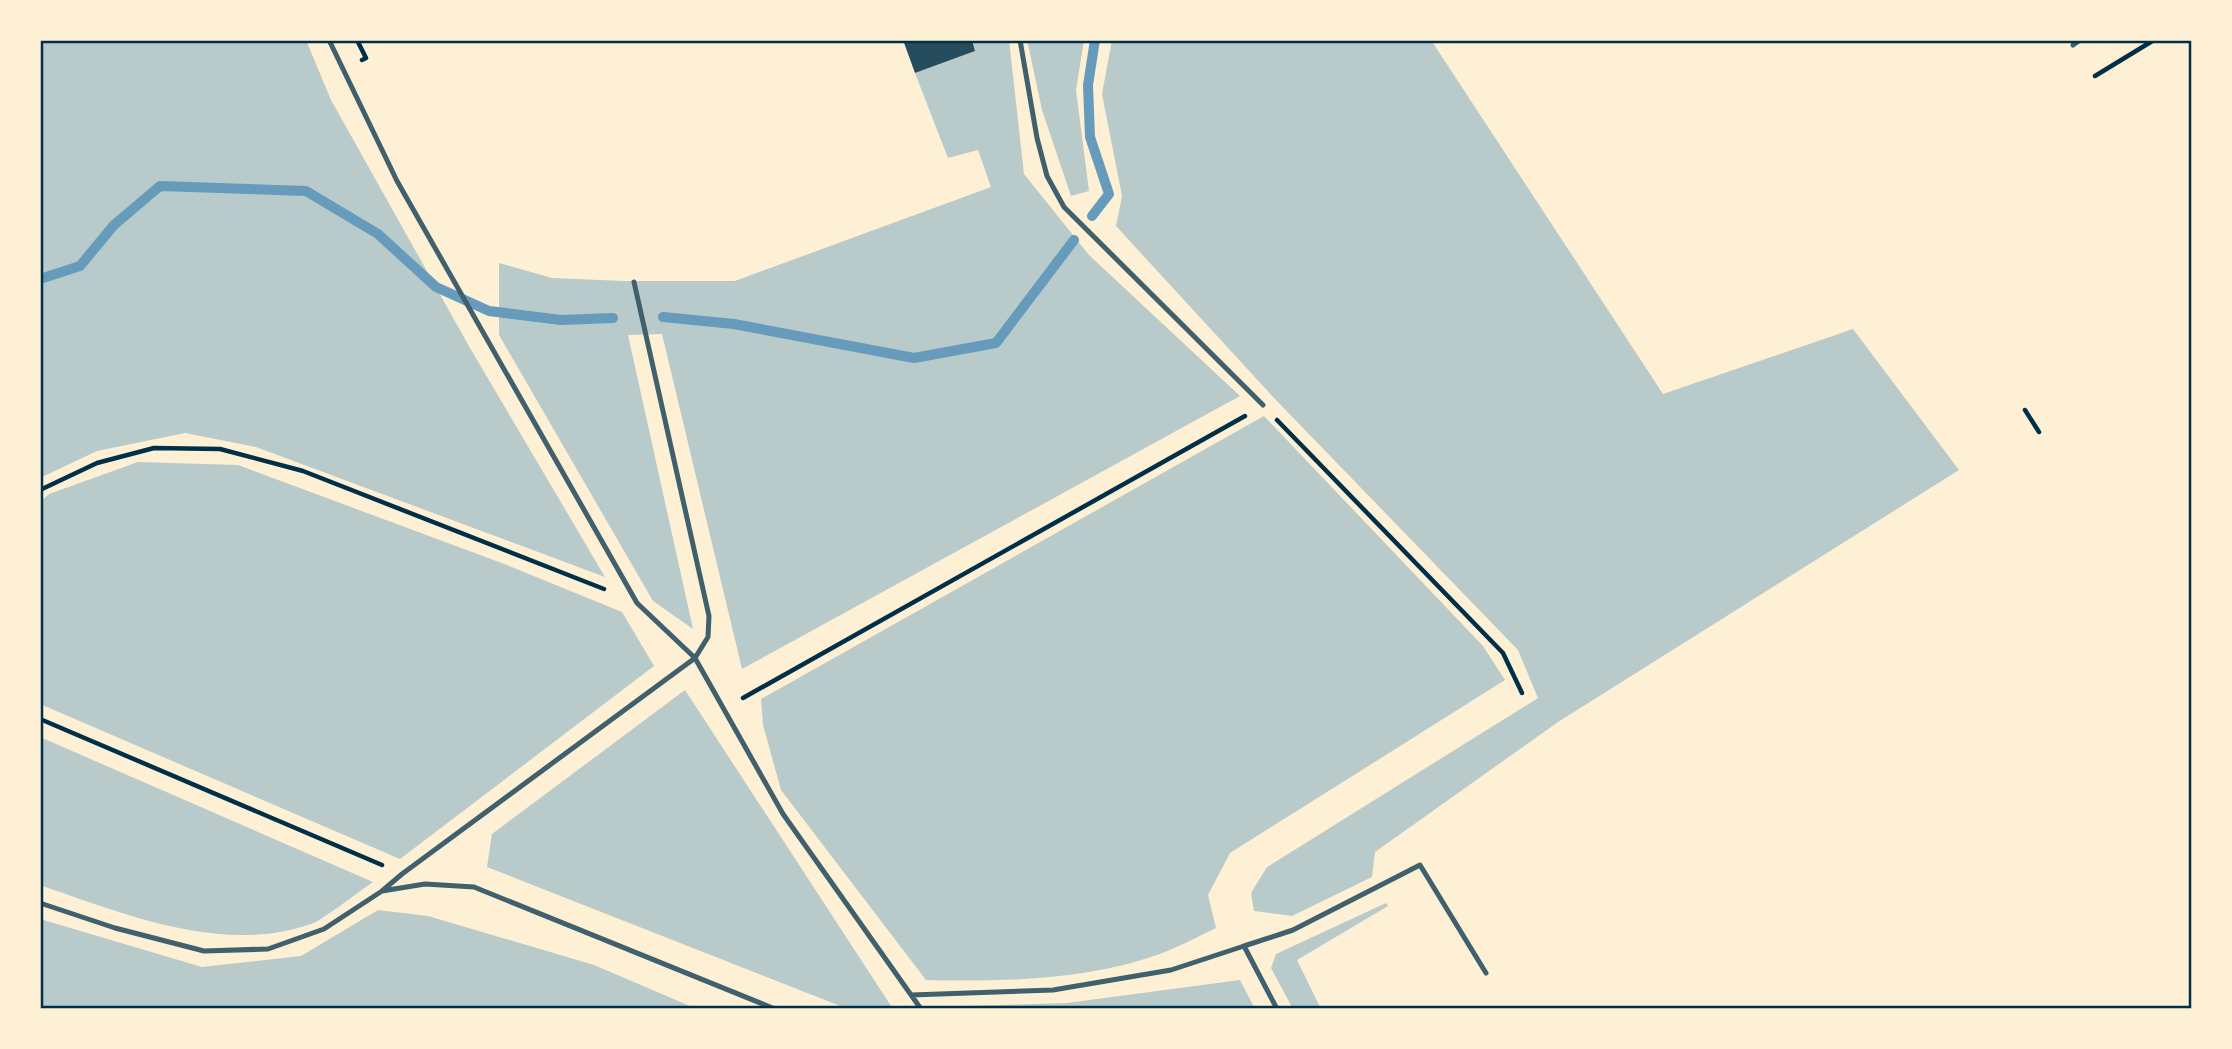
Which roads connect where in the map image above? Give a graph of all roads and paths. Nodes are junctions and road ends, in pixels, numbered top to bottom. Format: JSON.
{"nodes":[{"id":1,"x":330,"y":40,"type":"edge"},
{"id":2,"x":1020,"y":40,"type":"edge"},
{"id":3,"x":2080,"y":40,"type":"edge"},
{"id":4,"x":2154,"y":40,"type":"edge"},
{"id":5,"x":2073,"y":45,"type":"dead end"},
{"id":6,"x":2095,"y":76,"type":"dead end"},
{"id":7,"x":634,"y":282,"type":"dead end"},
{"id":8,"x":1263,"y":405,"type":"junction"},
{"id":9,"x":2025,"y":410,"type":"dead end"},
{"id":10,"x":2039,"y":432,"type":"dead end"},
{"id":11,"x":40,"y":490,"type":"edge"},
{"id":12,"x":638,"y":603,"type":"junction"},
{"id":13,"x":695,"y":657,"type":"junction"},
{"id":14,"x":1522,"y":693,"type":"dead end"},
{"id":15,"x":723,"y":709,"type":"junction"},
{"id":16,"x":40,"y":719,"type":"edge"},
{"id":17,"x":402,"y":874,"type":"junction"},
{"id":18,"x":382,"y":891,"type":"junction"},
{"id":19,"x":40,"y":903,"type":"edge"},
{"id":20,"x":1244,"y":946,"type":"junction"},
{"id":21,"x":1486,"y":973,"type":"dead end"},
{"id":22,"x":911,"y":995,"type":"junction"},
{"id":23,"x":775,"y":1009,"type":"edge"},
{"id":24,"x":920,"y":1009,"type":"edge"},
{"id":25,"x":1276,"y":1009,"type":"edge"}],
"edges":[{"from":1,"to":12,"type":"lane"},
{"from":2,"to":8,"type":"lane"},
{"from":3,"to":5,"type":"lane"},
{"from":4,"to":6,"type":"path"},
{"from":7,"to":13,"type":"lane"},
{"from":8,"to":14,"type":"path"},
{"from":8,"to":15,"type":"path"},
{"from":9,"to":10,"type":"path"},
{"from":11,"to":12,"type":"path"},
{"from":12,"to":13,"type":"lane"},
{"from":13,"to":15,"type":"lane"},
{"from":13,"to":17,"type":"lane"},
{"from":15,"to":22,"type":"lane"},
{"from":16,"to":17,"type":"path"},
{"from":17,"to":18,"type":"lane"},
{"from":18,"to":19,"type":"lane"},
{"from":18,"to":23,"type":"lane"},
{"from":20,"to":21,"type":"lane"},
{"from":20,"to":22,"type":"lane"},
{"from":20,"to":25,"type":"lane"},
{"from":22,"to":24,"type":"lane"}]}
